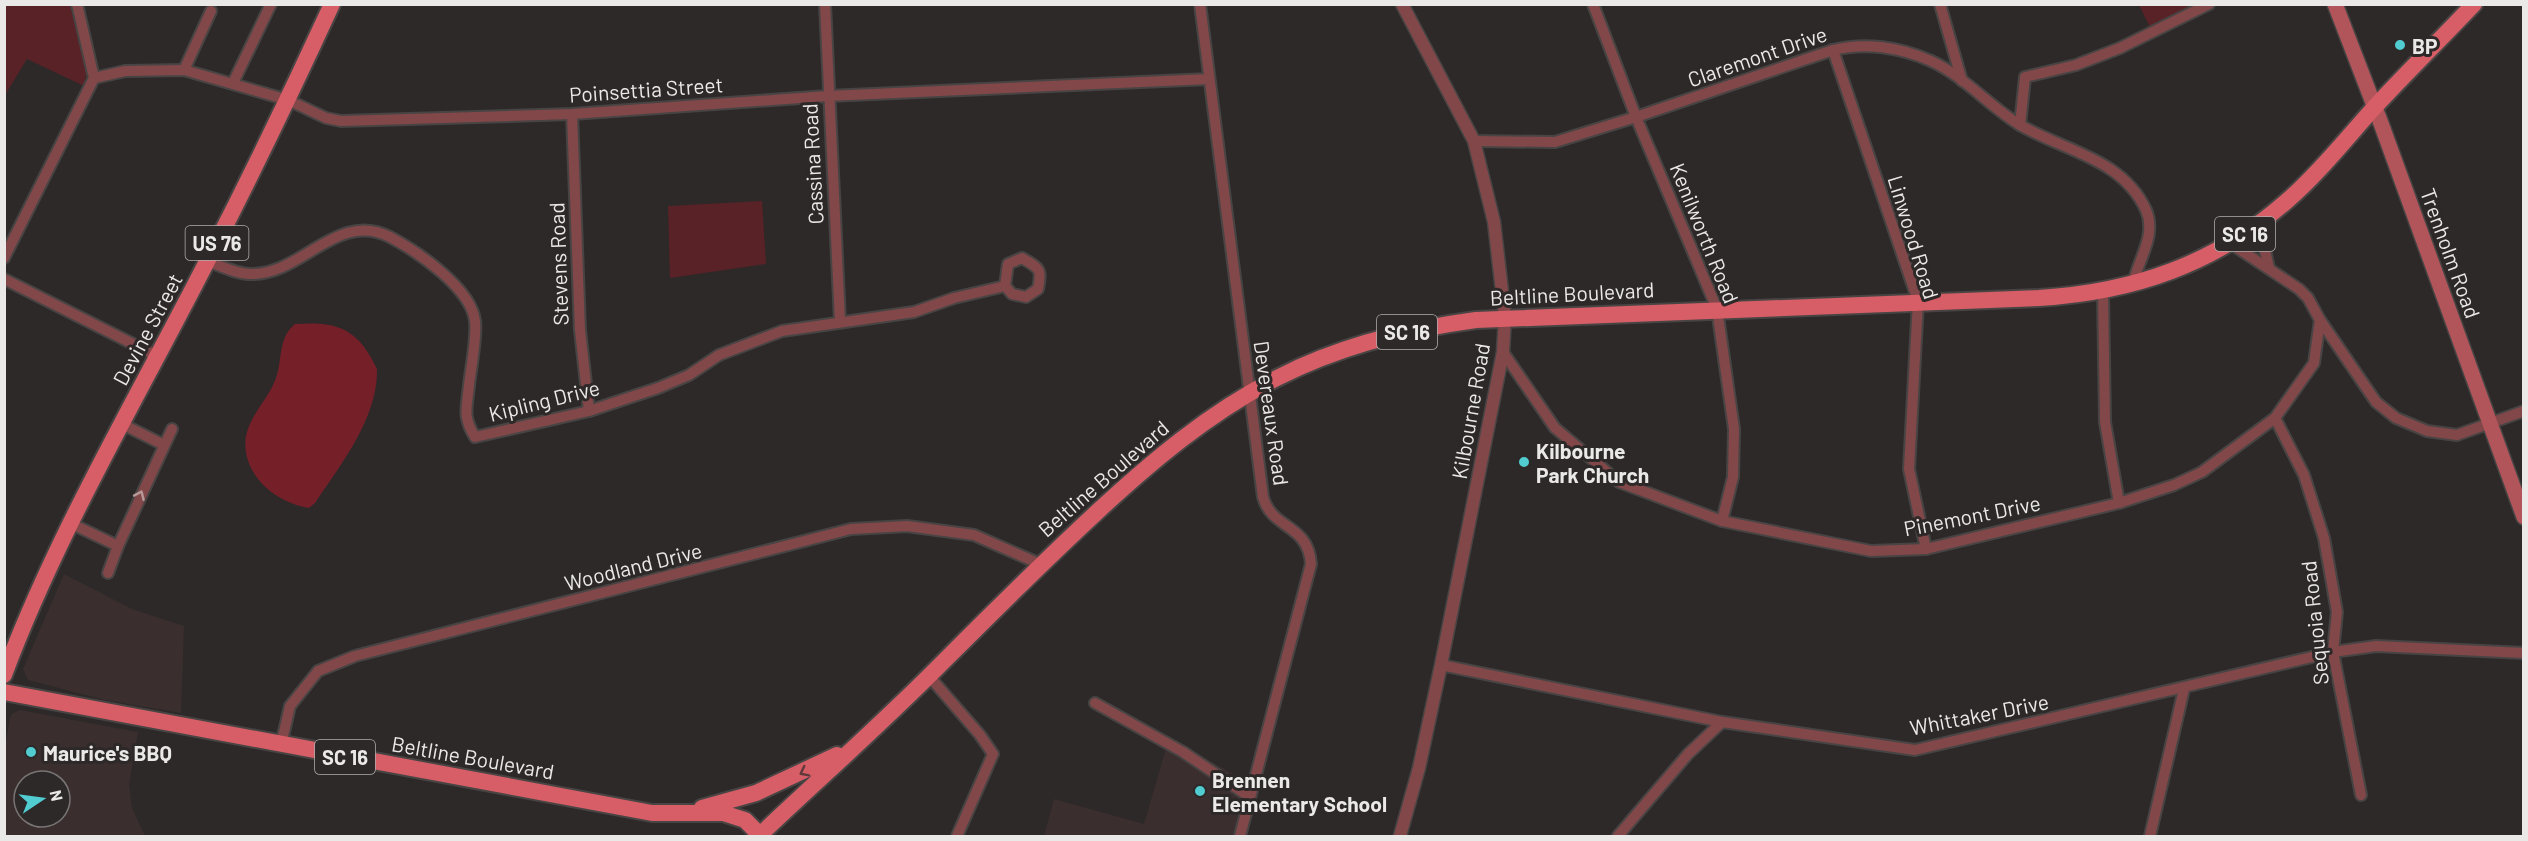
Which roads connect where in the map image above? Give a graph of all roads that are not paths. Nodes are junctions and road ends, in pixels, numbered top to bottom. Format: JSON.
{"nodes":[{"id":1,"x":77,"y":4,"type":"edge"},
{"id":2,"x":271,"y":4,"type":"edge"},
{"id":3,"x":332,"y":4,"type":"edge"},
{"id":4,"x":825,"y":4,"type":"edge"},
{"id":5,"x":1200,"y":4,"type":"edge"},
{"id":6,"x":1402,"y":4,"type":"edge"},
{"id":7,"x":1593,"y":4,"type":"edge"},
{"id":8,"x":1940,"y":4,"type":"edge"},
{"id":9,"x":2209,"y":4,"type":"edge"},
{"id":10,"x":2335,"y":4,"type":"edge"},
{"id":11,"x":2474,"y":4,"type":"edge"},
{"id":12,"x":211,"y":11,"type":"dead end"},
{"id":13,"x":1833,"y":50,"type":"junction"},
{"id":14,"x":184,"y":70,"type":"junction"},
{"id":15,"x":94,"y":78,"type":"junction"},
{"id":16,"x":1209,"y":79,"type":"junction"},
{"id":17,"x":1962,"y":81,"type":"junction"},
{"id":18,"x":233,"y":83,"type":"junction"},
{"id":19,"x":828,"y":96,"type":"junction"},
{"id":20,"x":288,"y":100,"type":"junction"},
{"id":21,"x":2375,"y":107,"type":"junction"},
{"id":22,"x":572,"y":114,"type":"junction"},
{"id":23,"x":1636,"y":117,"type":"junction"},
{"id":24,"x":2020,"y":125,"type":"junction"},
{"id":25,"x":1474,"y":141,"type":"junction"},
{"id":26,"x":2259,"y":224,"type":"junction"},
{"id":27,"x":2230,"y":243,"type":"junction"},
{"id":28,"x":4,"y":258,"type":"edge"},
{"id":29,"x":207,"y":261,"type":"junction"},
{"id":30,"x":2269,"y":268,"type":"junction"},
{"id":31,"x":4,"y":279,"type":"edge"},
{"id":32,"x":2133,"y":284,"type":"junction"},
{"id":33,"x":1005,"y":286,"type":"dead end"},
{"id":34,"x":2103,"y":292,"type":"junction"},
{"id":35,"x":1918,"y":301,"type":"junction"},
{"id":36,"x":1717,"y":309,"type":"junction"},
{"id":37,"x":1505,"y":317,"type":"junction"},
{"id":38,"x":2320,"y":320,"type":"junction"},
{"id":39,"x":840,"y":321,"type":"junction"},
{"id":40,"x":1503,"y":352,"type":"junction"},
{"id":41,"x":157,"y":356,"type":"junction"},
{"id":42,"x":1249,"y":393,"type":"junction"},
{"id":43,"x":589,"y":411,"type":"junction"},
{"id":44,"x":2523,"y":411,"type":"edge"},
{"id":45,"x":2275,"y":418,"type":"junction"},
{"id":46,"x":122,"y":424,"type":"junction"},
{"id":47,"x":2491,"y":424,"type":"junction"},
{"id":48,"x":172,"y":429,"type":"dead end"},
{"id":49,"x":164,"y":445,"type":"junction"},
{"id":50,"x":2119,"y":503,"type":"junction"},
{"id":51,"x":2523,"y":517,"type":"edge"},
{"id":52,"x":1722,"y":521,"type":"junction"},
{"id":53,"x":72,"y":524,"type":"junction"},
{"id":54,"x":118,"y":546,"type":"junction"},
{"id":55,"x":1926,"y":549,"type":"junction"},
{"id":56,"x":1040,"y":564,"type":"junction"},
{"id":57,"x":108,"y":573,"type":"dead end"},
{"id":58,"x":2333,"y":652,"type":"junction"},
{"id":59,"x":2523,"y":653,"type":"edge"},
{"id":60,"x":1441,"y":665,"type":"junction"},
{"id":61,"x":4,"y":675,"type":"edge"},
{"id":62,"x":929,"y":676,"type":"junction"},
{"id":63,"x":2184,"y":689,"type":"junction"},
{"id":64,"x":4,"y":692,"type":"edge"},
{"id":65,"x":1095,"y":703,"type":"dead end"},
{"id":66,"x":1722,"y":722,"type":"junction"},
{"id":67,"x":281,"y":745,"type":"junction"},
{"id":68,"x":856,"y":745,"type":"junction"},
{"id":69,"x":2361,"y":795,"type":"dead end"},
{"id":70,"x":1250,"y":797,"type":"junction"},
{"id":71,"x":687,"y":813,"type":"junction"},
{"id":72,"x":760,"y":836,"type":"edge"},
{"id":73,"x":957,"y":837,"type":"edge"},
{"id":74,"x":1240,"y":837,"type":"edge"},
{"id":75,"x":1400,"y":837,"type":"edge"},
{"id":76,"x":1618,"y":837,"type":"edge"},
{"id":77,"x":2150,"y":837,"type":"edge"}],
"edges":[{"from":1,"to":15,"type":"street"},
{"from":2,"to":18,"type":"street"},
{"from":3,"to":20,"type":"main road","name":"Devine Street","number":"US 76"},
{"from":4,"to":19,"type":"street","name":"Cassina Road"},
{"from":5,"to":16,"type":"street","name":"Devereaux Road"},
{"from":6,"to":25,"type":"street","name":"Kilbourne Road"},
{"from":7,"to":23,"type":"street","name":"Kenilworth Road"},
{"from":8,"to":17,"type":"street"},
{"from":9,"to":24,"type":"street"},
{"from":10,"to":21,"type":"main road","name":"Trenholm Road"},
{"from":11,"to":21,"type":"main road","number":"SC 16"},
{"from":12,"to":14,"type":"street"},
{"from":13,"to":17,"type":"street","name":"Claremont Drive"},
{"from":13,"to":23,"type":"street","name":"Claremont Drive"},
{"from":13,"to":35,"type":"street","name":"Linwood Road"},
{"from":14,"to":15,"type":"street","name":"Poinsettia Street"},
{"from":14,"to":18,"type":"street","name":"Poinsettia Street"},
{"from":15,"to":28,"type":"street"},
{"from":16,"to":19,"type":"street","name":"Poinsettia Street"},
{"from":16,"to":42,"type":"street","name":"Devereaux Road"},
{"from":17,"to":24,"type":"street","name":"Claremont Drive"},
{"from":18,"to":20,"type":"street","name":"Poinsettia Street"},
{"from":19,"to":22,"type":"street","name":"Poinsettia Street"},
{"from":19,"to":39,"type":"street","name":"Cassina Road"},
{"from":20,"to":22,"type":"street","name":"Poinsettia Street"},
{"from":20,"to":29,"type":"main road","name":"Devine Street","number":"US 76"},
{"from":21,"to":26,"type":"main road","name":"Beltline Boulevard","number":"SC 16"},
{"from":21,"to":47,"type":"main road","name":"Trenholm Road"},
{"from":22,"to":43,"type":"street","name":"Stevens Road"},
{"from":23,"to":25,"type":"street","name":"Claremont Drive"},
{"from":23,"to":36,"type":"street","name":"Kenilworth Road"},
{"from":24,"to":32,"type":"street","name":"Claremont Drive"},
{"from":25,"to":37,"type":"street","name":"Kilbourne Road"},
{"from":26,"to":27,"type":"main road","name":"Beltline Boulevard","number":"SC 16"},
{"from":26,"to":30,"type":"street"},
{"from":27,"to":30,"type":"street"},
{"from":27,"to":32,"type":"main road","name":"Beltline Boulevard","number":"SC 16"},
{"from":29,"to":41,"type":"main road","name":"Devine Street","number":"US 76"},
{"from":29,"to":43,"type":"street","name":"Kipling Drive"},
{"from":30,"to":38,"type":"street"},
{"from":31,"to":41,"type":"street"},
{"from":32,"to":34,"type":"main road","name":"Beltline Boulevard","number":"SC 16"},
{"from":33,"to":39,"type":"street","name":"Kipling Drive"},
{"from":34,"to":35,"type":"main road","name":"Beltline Boulevard","number":"SC 16"},
{"from":34,"to":50,"type":"street"},
{"from":35,"to":36,"type":"main road","name":"Beltline Boulevard","number":"SC 16"},
{"from":35,"to":55,"type":"street","name":"Linwood Road"},
{"from":36,"to":37,"type":"main road","name":"Beltline Boulevard","number":"SC 16"},
{"from":36,"to":52,"type":"street","name":"Kenilworth Road"},
{"from":37,"to":40,"type":"street","name":"Kilbourne Road"},
{"from":37,"to":42,"type":"main road","name":"Beltline Boulevard","number":"SC 16"},
{"from":38,"to":45,"type":"street","name":"Pinemont Drive"},
{"from":38,"to":47,"type":"street"},
{"from":39,"to":43,"type":"street","name":"Kipling Drive"},
{"from":40,"to":52,"type":"street","name":"Pinemont Drive"},
{"from":40,"to":60,"type":"street","name":"Kilbourne Road"},
{"from":41,"to":46,"type":"main road","name":"Devine Street","number":"US 76"},
{"from":42,"to":56,"type":"main road","name":"Beltline Boulevard","number":"SC 16"},
{"from":42,"to":70,"type":"street","name":"Devereaux Road"},
{"from":44,"to":47,"type":"street"},
{"from":45,"to":50,"type":"street","name":"Pinemont Drive"},
{"from":45,"to":58,"type":"street","name":"Sequoia Road"},
{"from":46,"to":49,"type":"street"},
{"from":46,"to":53,"type":"main road","name":"Devine Street","number":"US 76"},
{"from":47,"to":51,"type":"main road","name":"Trenholm Road"},
{"from":48,"to":49,"type":"street"},
{"from":54,"to":49,"type":"street","one_way":true},
{"from":50,"to":55,"type":"street","name":"Pinemont Drive"},
{"from":52,"to":55,"type":"street","name":"Pinemont Drive"},
{"from":53,"to":54,"type":"street"},
{"from":53,"to":61,"type":"main road","name":"Devine Street","number":"US 76"},
{"from":54,"to":57,"type":"street"},
{"from":56,"to":62,"type":"main road","name":"Beltline Boulevard","number":"SC 16"},
{"from":56,"to":67,"type":"street","name":"Woodland Drive"},
{"from":58,"to":59,"type":"street","name":"Whittaker Drive"},
{"from":58,"to":63,"type":"street","name":"Whittaker Drive"},
{"from":58,"to":69,"type":"street","name":"Sequoia Road"},
{"from":60,"to":66,"type":"street","name":"Whittaker Drive"},
{"from":60,"to":75,"type":"street","name":"Kilbourne Road"},
{"from":62,"to":68,"type":"main road","name":"Beltline Boulevard","number":"SC 16"},
{"from":62,"to":73,"type":"street"},
{"from":63,"to":66,"type":"street","name":"Whittaker Drive"},
{"from":63,"to":77,"type":"street"},
{"from":64,"to":67,"type":"main road","name":"Beltline Boulevard","number":"SC 16"},
{"from":65,"to":70,"type":"street"},
{"from":66,"to":76,"type":"street"},
{"from":67,"to":71,"type":"main road","name":"Beltline Boulevard","number":"SC 16"},
{"from":68,"to":71,"type":"main road","number":"SC 16","one_way":true},
{"from":68,"to":72,"type":"main road","number":"SC 16"},
{"from":70,"to":74,"type":"street","name":"Devereaux Road"},
{"from":71,"to":72,"type":"main road","number":"SC 16"}]}
